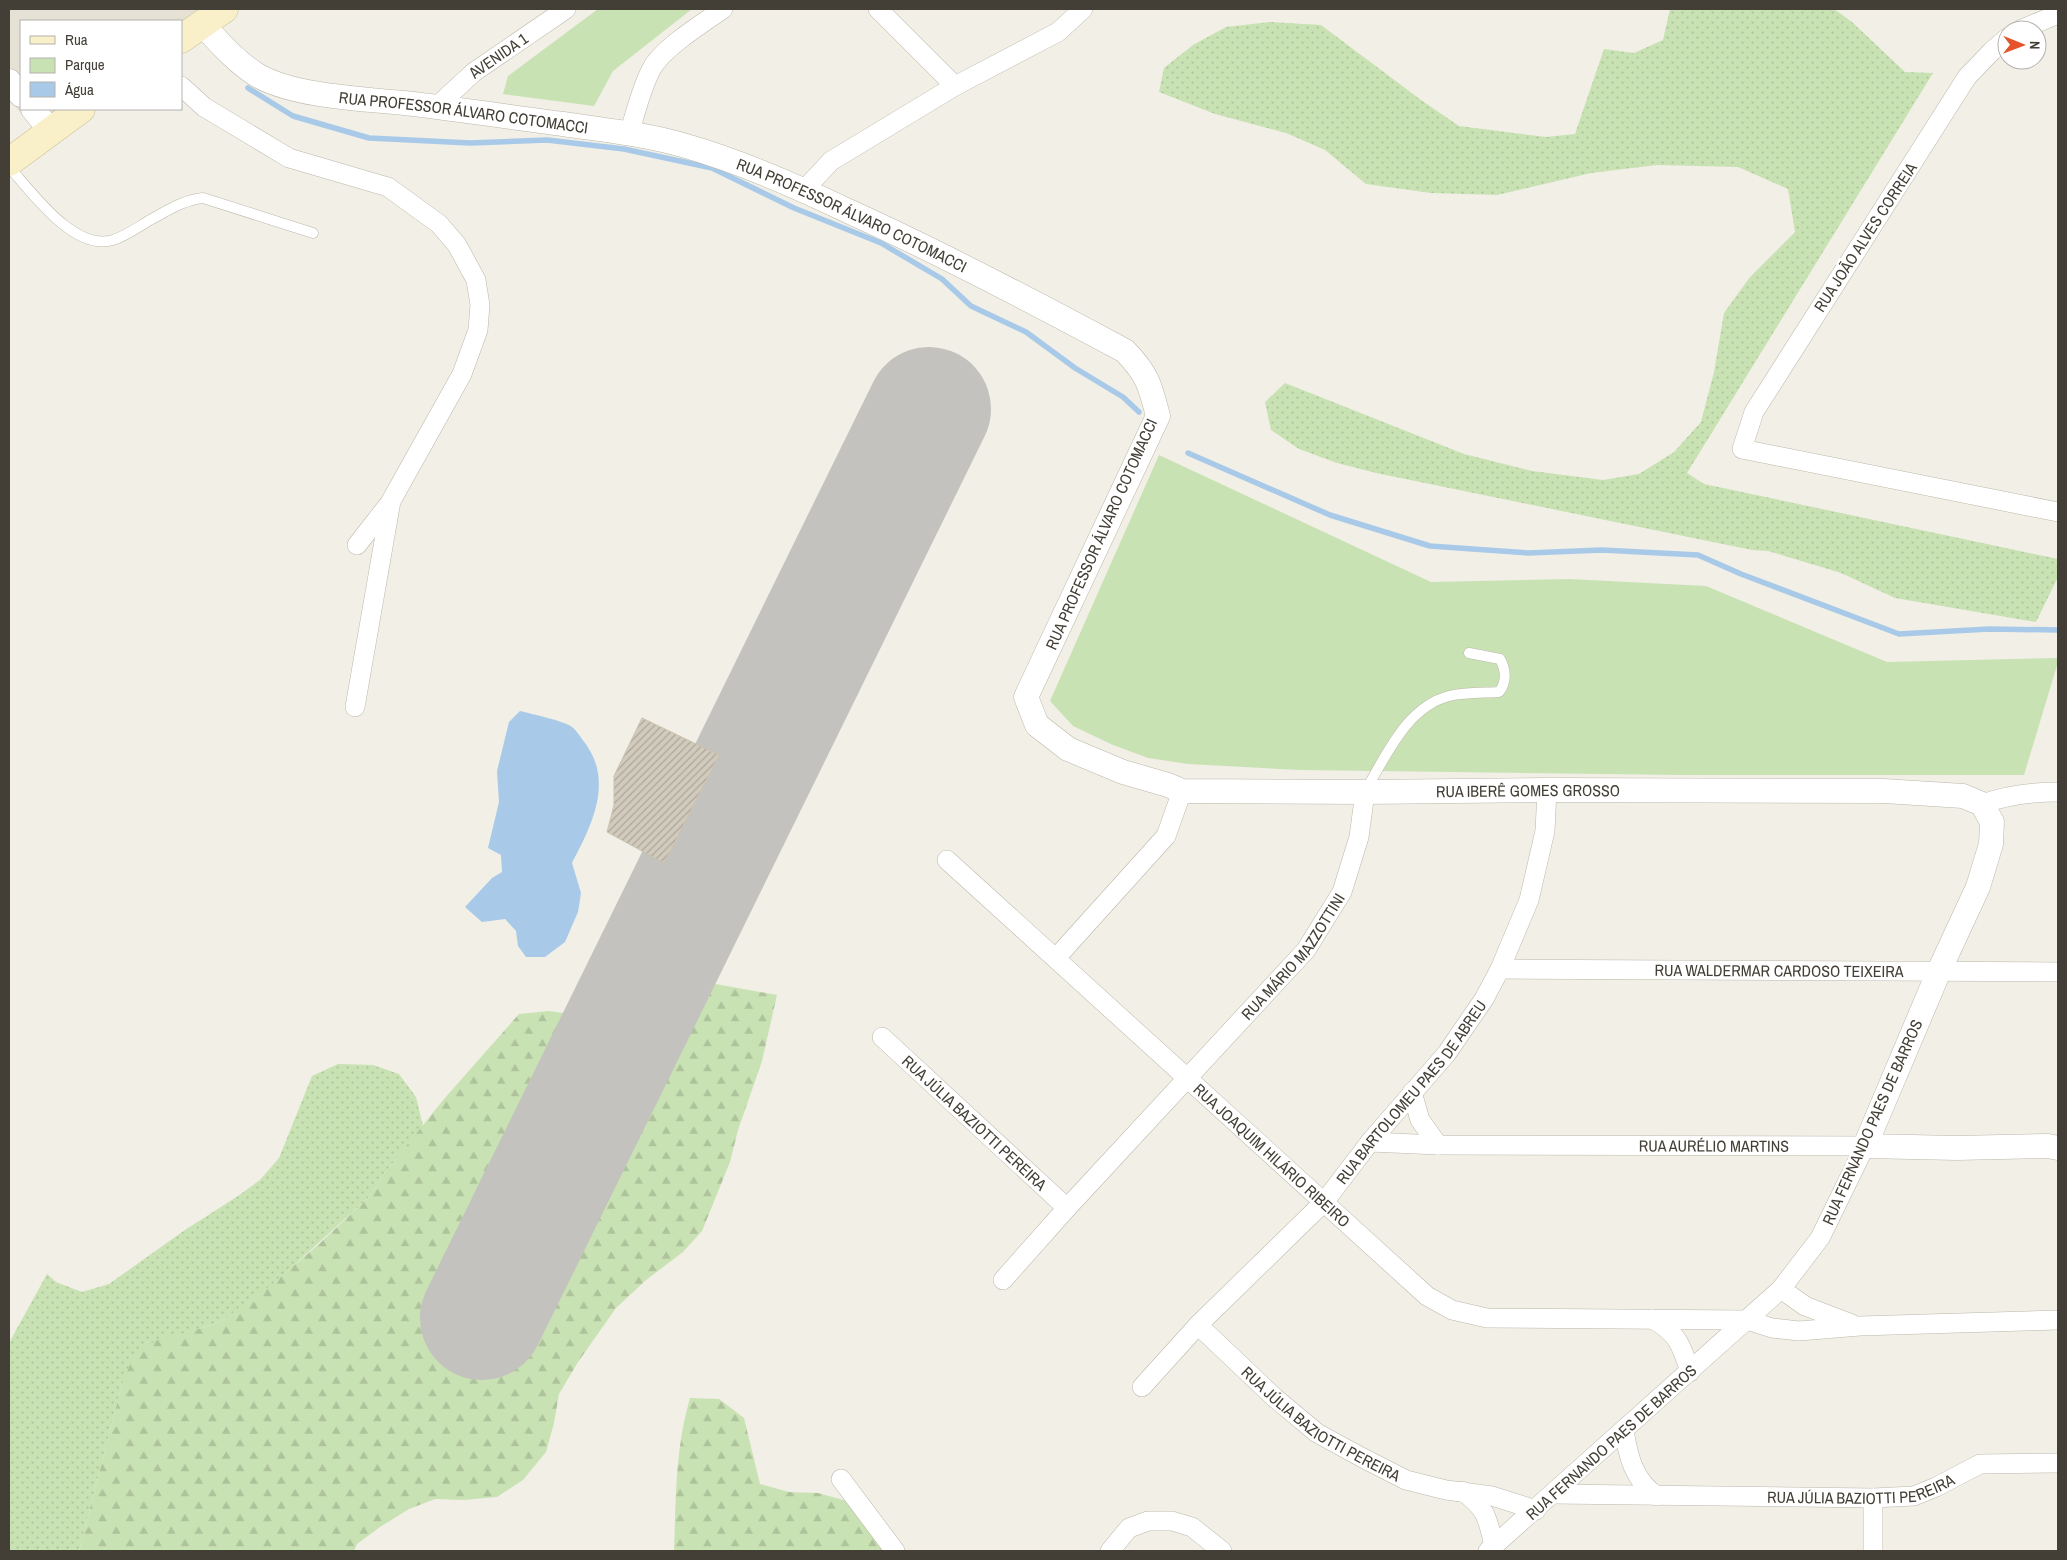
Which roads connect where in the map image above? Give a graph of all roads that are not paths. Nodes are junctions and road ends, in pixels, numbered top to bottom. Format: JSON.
{"nodes":[{"id":1,"x":224,"y":9,"type":"edge"},
{"id":2,"x":566,"y":9,"type":"edge"},
{"id":3,"x":723,"y":9,"type":"edge"},
{"id":4,"x":878,"y":9,"type":"edge"},
{"id":5,"x":1083,"y":9,"type":"edge"},
{"id":6,"x":2058,"y":14,"type":"edge"},
{"id":7,"x":2044,"y":20,"type":"edge"},
{"id":8,"x":191,"y":32,"type":"edge"},
{"id":9,"x":1997,"y":47,"type":"edge"},
{"id":10,"x":9,"y":81,"type":"edge"},
{"id":11,"x":955,"y":86,"type":"junction"},
{"id":12,"x":182,"y":87,"type":"edge"},
{"id":13,"x":20,"y":94,"type":"edge"},
{"id":14,"x":436,"y":107,"type":"junction"},
{"id":15,"x":34,"y":110,"type":"edge"},
{"id":16,"x":80,"y":110,"type":"edge"},
{"id":17,"x":50,"y":130,"type":"junction"},
{"id":18,"x":629,"y":134,"type":"junction"},
{"id":19,"x":9,"y":162,"type":"edge"},
{"id":20,"x":9,"y":167,"type":"edge"},
{"id":21,"x":804,"y":190,"type":"junction"},
{"id":22,"x":313,"y":233,"type":"dead end"},
{"id":23,"x":391,"y":501,"type":"junction"},
{"id":24,"x":2058,"y":512,"type":"edge"},
{"id":25,"x":357,"y":545,"type":"dead end"},
{"id":26,"x":1469,"y":653,"type":"dead end"},
{"id":27,"x":1026,"y":697,"type":"joint"},
{"id":28,"x":355,"y":707,"type":"dead end"},
{"id":29,"x":1547,"y":790,"type":"junction"},
{"id":30,"x":1182,"y":791,"type":"junction"},
{"id":31,"x":1364,"y":792,"type":"junction"},
{"id":32,"x":2058,"y":792,"type":"edge"},
{"id":33,"x":1982,"y":804,"type":"junction"},
{"id":34,"x":948,"y":860,"type":"dead end"},
{"id":35,"x":1056,"y":958,"type":"junction"},
{"id":36,"x":1500,"y":969,"type":"junction"},
{"id":37,"x":1940,"y":970,"type":"junction"},
{"id":38,"x":2058,"y":972,"type":"edge"},
{"id":39,"x":882,"y":1037,"type":"dead end"},
{"id":40,"x":1189,"y":1078,"type":"junction"},
{"id":41,"x":1412,"y":1092,"type":"junction"},
{"id":42,"x":1370,"y":1142,"type":"junction"},
{"id":43,"x":1438,"y":1145,"type":"junction"},
{"id":44,"x":1865,"y":1146,"type":"junction"},
{"id":45,"x":2058,"y":1148,"type":"edge"},
{"id":46,"x":1325,"y":1201,"type":"junction"},
{"id":47,"x":1067,"y":1208,"type":"junction"},
{"id":48,"x":1003,"y":1280,"type":"dead end"},
{"id":49,"x":1781,"y":1289,"type":"junction"},
{"id":50,"x":1652,"y":1319,"type":"junction"},
{"id":51,"x":1747,"y":1320,"type":"junction"},
{"id":52,"x":2058,"y":1320,"type":"edge"},
{"id":53,"x":1198,"y":1325,"type":"junction"},
{"id":54,"x":1860,"y":1326,"type":"junction"},
{"id":55,"x":1690,"y":1372,"type":"junction"},
{"id":56,"x":1142,"y":1387,"type":"dead end"},
{"id":57,"x":1624,"y":1430,"type":"junction"},
{"id":58,"x":2058,"y":1463,"type":"edge"},
{"id":59,"x":841,"y":1478,"type":"dead end"},
{"id":60,"x":1461,"y":1491,"type":"junction"},
{"id":61,"x":1554,"y":1494,"type":"junction"},
{"id":62,"x":1657,"y":1496,"type":"junction"},
{"id":63,"x":1873,"y":1498,"type":"junction"},
{"id":64,"x":1536,"y":1510,"type":"junction"},
{"id":65,"x":1491,"y":1549,"type":"edge"},
{"id":66,"x":895,"y":1551,"type":"edge"},
{"id":67,"x":1110,"y":1551,"type":"edge"},
{"id":68,"x":1222,"y":1551,"type":"edge"},
{"id":69,"x":1873,"y":1551,"type":"edge"}],
"edges":[{"from":1,"to":8,"type":"main road"},
{"from":2,"to":14,"type":"street","name":"AVENIDA 1"},
{"from":3,"to":18,"type":"street"},
{"from":4,"to":11,"type":"street"},
{"from":5,"to":11,"type":"street"},
{"from":6,"to":7,"type":"street"},
{"from":8,"to":14,"type":"street","name":"RUA PROFESSOR ÁLVARO COTOMACCI"},
{"from":9,"to":24,"type":"street","name":"RUA JOÃO ALVES CORREIA"},
{"from":10,"to":13,"type":"street"},
{"from":11,"to":21,"type":"street"},
{"from":12,"to":23,"type":"street"},
{"from":14,"to":18,"type":"street","name":"RUA PROFESSOR ÁLVARO COTOMACCI"},
{"from":15,"to":17,"type":"street"},
{"from":16,"to":17,"type":"main road"},
{"from":17,"to":19,"type":"main road"},
{"from":18,"to":21,"type":"street","name":"RUA PROFESSOR ÁLVARO COTOMACCI"},
{"from":20,"to":22,"type":"lane"},
{"from":21,"to":27,"type":"street","name":"RUA PROFESSOR ÁLVARO COTOMACCI"},
{"from":23,"to":25,"type":"street"},
{"from":23,"to":28,"type":"street"},
{"from":26,"to":31,"type":"lane","name":"RUA MÁRIO MAZZOTTINI"},
{"from":27,"to":30,"type":"street","name":"RUA IBERÊ GOMES GROSSO"},
{"from":29,"to":31,"type":"street","name":"RUA IBERÊ GOMES GROSSO"},
{"from":29,"to":33,"type":"street","name":"RUA IBERÊ GOMES GROSSO"},
{"from":29,"to":36,"type":"street","name":"RUA BARTOLOMEU PAES DE ABREU"},
{"from":30,"to":31,"type":"street","name":"RUA IBERÊ GOMES GROSSO"},
{"from":30,"to":35,"type":"street"},
{"from":31,"to":40,"type":"street","name":"RUA MÁRIO MAZZOTTINI"},
{"from":32,"to":33,"type":"street"},
{"from":33,"to":37,"type":"street","name":"RUA FERNANDO PAES DE BARROS"},
{"from":34,"to":35,"type":"street","name":"RUA JOAQUIM HILÁRIO RIBEIRO"},
{"from":35,"to":40,"type":"street","name":"RUA JOAQUIM HILÁRIO RIBEIRO"},
{"from":36,"to":37,"type":"street","name":"RUA WALDERMAR CARDOSO TEIXEIRA"},
{"from":36,"to":41,"type":"street","name":"RUA BARTOLOMEU PAES DE ABREU"},
{"from":37,"to":38,"type":"street","name":"RUA WALDERMAR CARDOSO TEIXEIRA"},
{"from":37,"to":44,"type":"street","name":"RUA FERNANDO PAES DE BARROS"},
{"from":39,"to":47,"type":"street","name":"RUA JÚLIA BAZIOTTI PEREIRA"},
{"from":40,"to":46,"type":"street","name":"RUA JOAQUIM HILÁRIO RIBEIRO"},
{"from":40,"to":47,"type":"street","name":"RUA MÁRIO MAZZOTTINI"},
{"from":41,"to":42,"type":"street","name":"RUA BARTOLOMEU PAES DE ABREU"},
{"from":41,"to":43,"type":"street"},
{"from":42,"to":43,"type":"street","name":"RUA AURÉLIO MARTINS"},
{"from":42,"to":46,"type":"street","name":"RUA BARTOLOMEU PAES DE ABREU"},
{"from":43,"to":44,"type":"street","name":"RUA AURÉLIO MARTINS"},
{"from":44,"to":45,"type":"street","name":"RUA AURÉLIO MARTINS"},
{"from":44,"to":49,"type":"street","name":"RUA FERNANDO PAES DE BARROS"},
{"from":46,"to":50,"type":"street","name":"RUA JOAQUIM HILÁRIO RIBEIRO"},
{"from":46,"to":53,"type":"street","name":"RUA BARTOLOMEU PAES DE ABREU"},
{"from":47,"to":48,"type":"street","name":"RUA MÁRIO MAZZOTTINI"},
{"from":49,"to":51,"type":"street","name":"RUA FERNANDO PAES DE BARROS"},
{"from":49,"to":54,"type":"street","name":"RUA JOAQUIM HILÁRIO RIBEIRO"},
{"from":50,"to":51,"type":"street","name":"RUA JOAQUIM HILÁRIO RIBEIRO"},
{"from":50,"to":55,"type":"street"},
{"from":51,"to":54,"type":"street","name":"RUA JOAQUIM HILÁRIO RIBEIRO"},
{"from":51,"to":55,"type":"street","name":"RUA FERNANDO PAES DE BARROS"},
{"from":52,"to":54,"type":"street","name":"RUA JOAQUIM HILÁRIO RIBEIRO"},
{"from":53,"to":56,"type":"street","name":"RUA BARTOLOMEU PAES DE ABREU"},
{"from":53,"to":60,"type":"street","name":"RUA JÚLIA BAZIOTTI PEREIRA"},
{"from":55,"to":57,"type":"street","name":"RUA FERNANDO PAES DE BARROS"},
{"from":57,"to":61,"type":"street","name":"RUA FERNANDO PAES DE BARROS"},
{"from":57,"to":62,"type":"street"},
{"from":58,"to":63,"type":"street","name":"RUA JÚLIA BAZIOTTI PEREIRA"},
{"from":59,"to":66,"type":"street"},
{"from":60,"to":64,"type":"street","name":"RUA JÚLIA BAZIOTTI PEREIRA"},
{"from":60,"to":65,"type":"street"},
{"from":61,"to":62,"type":"street","name":"RUA JÚLIA BAZIOTTI PEREIRA"},
{"from":61,"to":64,"type":"street","name":"RUA FERNANDO PAES DE BARROS"},
{"from":62,"to":63,"type":"street","name":"RUA JÚLIA BAZIOTTI PEREIRA"},
{"from":63,"to":69,"type":"street"},
{"from":64,"to":65,"type":"street","name":"RUA FERNANDO PAES DE BARROS"},
{"from":67,"to":68,"type":"street"}]}
